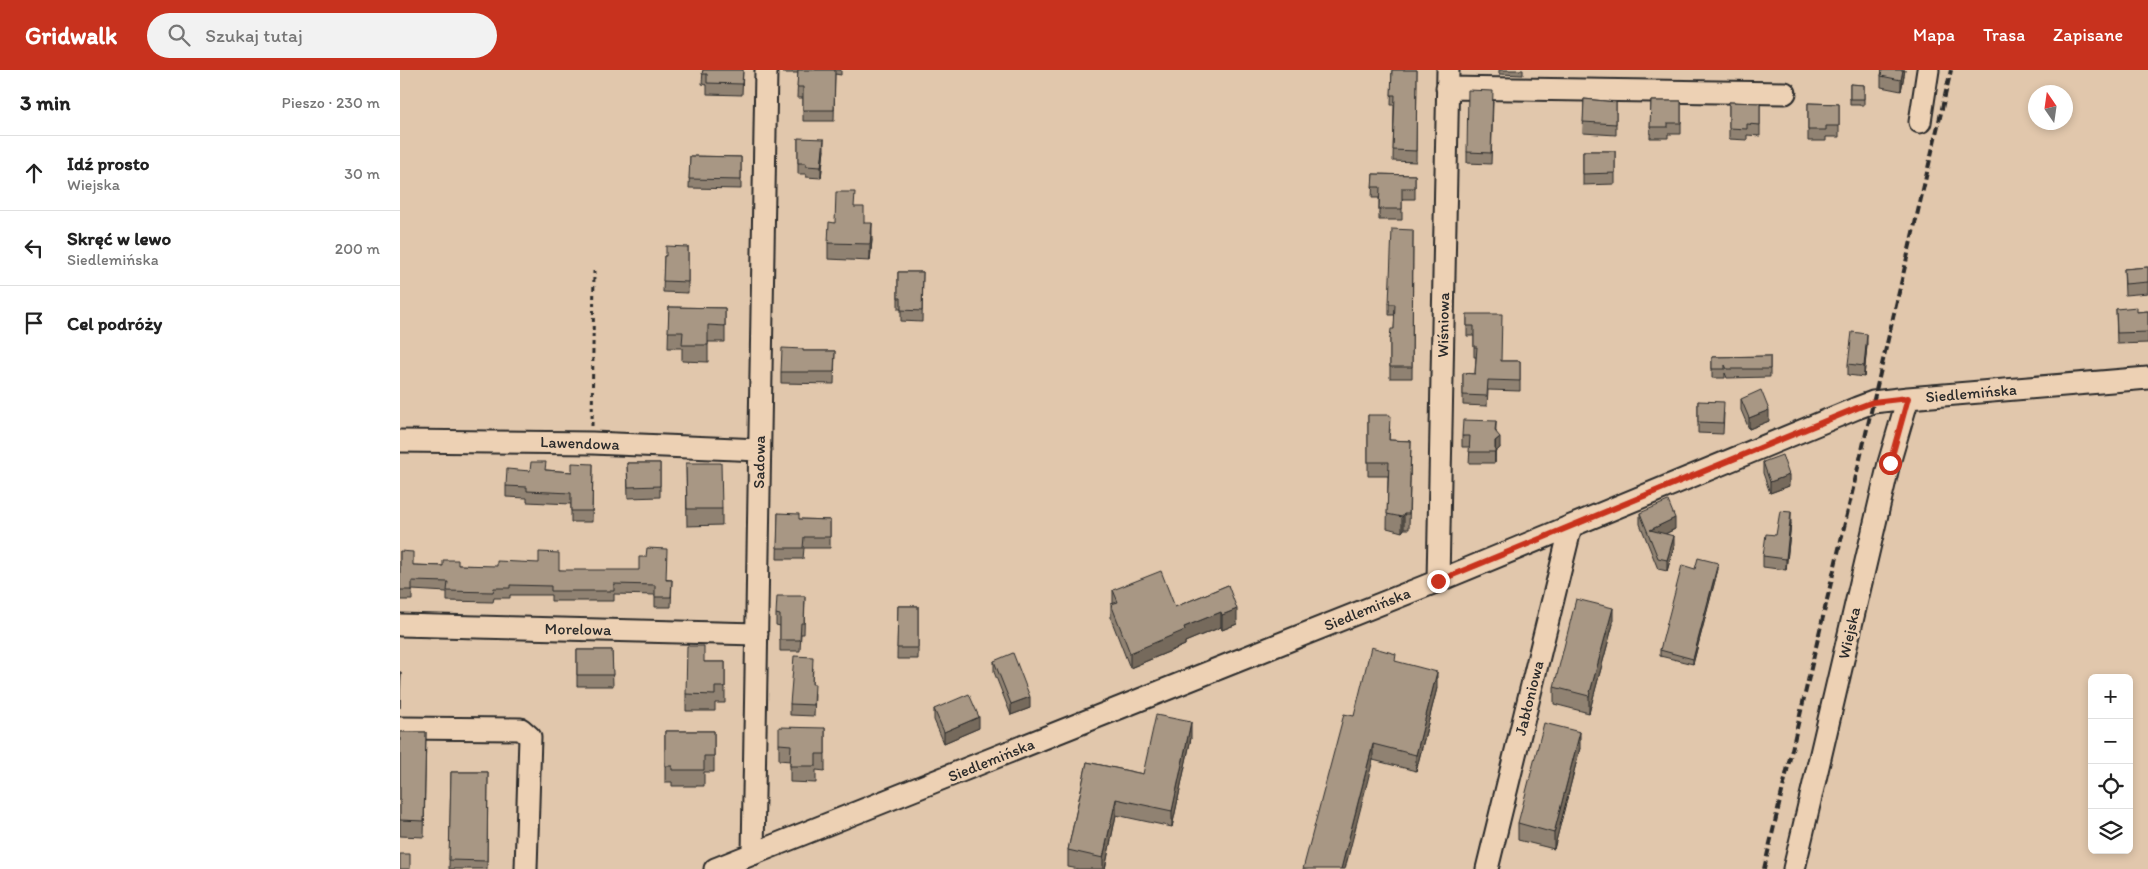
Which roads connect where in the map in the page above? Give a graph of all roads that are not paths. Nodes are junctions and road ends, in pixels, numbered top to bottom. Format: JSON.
{"nodes":[{"id":1,"x":766,"y":70,"type":"edge"},
{"id":2,"x":1928,"y":70,"type":"edge"},
{"id":3,"x":1448,"y":79,"type":"edge"},
{"id":4,"x":1785,"y":93,"type":"dead end"},
{"id":5,"x":1920,"y":122,"type":"dead end"},
{"id":6,"x":2148,"y":378,"type":"edge"},
{"id":7,"x":1908,"y":398,"type":"junction"},
{"id":8,"x":400,"y":441,"type":"edge"},
{"id":9,"x":760,"y":450,"type":"junction"},
{"id":10,"x":1571,"y":526,"type":"junction"},
{"id":11,"x":1438,"y":581,"type":"junction"},
{"id":12,"x":400,"y":625,"type":"edge"},
{"id":13,"x":757,"y":634,"type":"junction"},
{"id":14,"x":400,"y":728,"type":"edge"},
{"id":15,"x":753,"y":854,"type":"junction"},
{"id":16,"x":526,"y":869,"type":"edge"},
{"id":17,"x":715,"y":869,"type":"edge"},
{"id":18,"x":1487,"y":869,"type":"edge"},
{"id":19,"x":1794,"y":869,"type":"edge"}],
"edges":[{"from":1,"to":9,"type":"street","name":"Sadowa"},
{"from":2,"to":5,"type":"street"},
{"from":3,"to":4,"type":"street"},
{"from":3,"to":11,"type":"street","name":"Wiśniowa"},
{"from":6,"to":7,"type":"street","name":"Siedlemińska"},
{"from":7,"to":10,"type":"street","name":"Siedlemińska"},
{"from":7,"to":19,"type":"street","name":"Wiejska"},
{"from":8,"to":9,"type":"street","name":"Lawendowa"},
{"from":9,"to":13,"type":"street","name":"Sadowa"},
{"from":10,"to":11,"type":"street","name":"Siedlemińska"},
{"from":10,"to":18,"type":"street","name":"Jabłoniowa"},
{"from":11,"to":15,"type":"street","name":"Siedlemińska"},
{"from":12,"to":13,"type":"street","name":"Morelowa"},
{"from":13,"to":15,"type":"street","name":"Sadowa"},
{"from":14,"to":16,"type":"street"},
{"from":15,"to":17,"type":"street","name":"Siedlemińska"}]}
